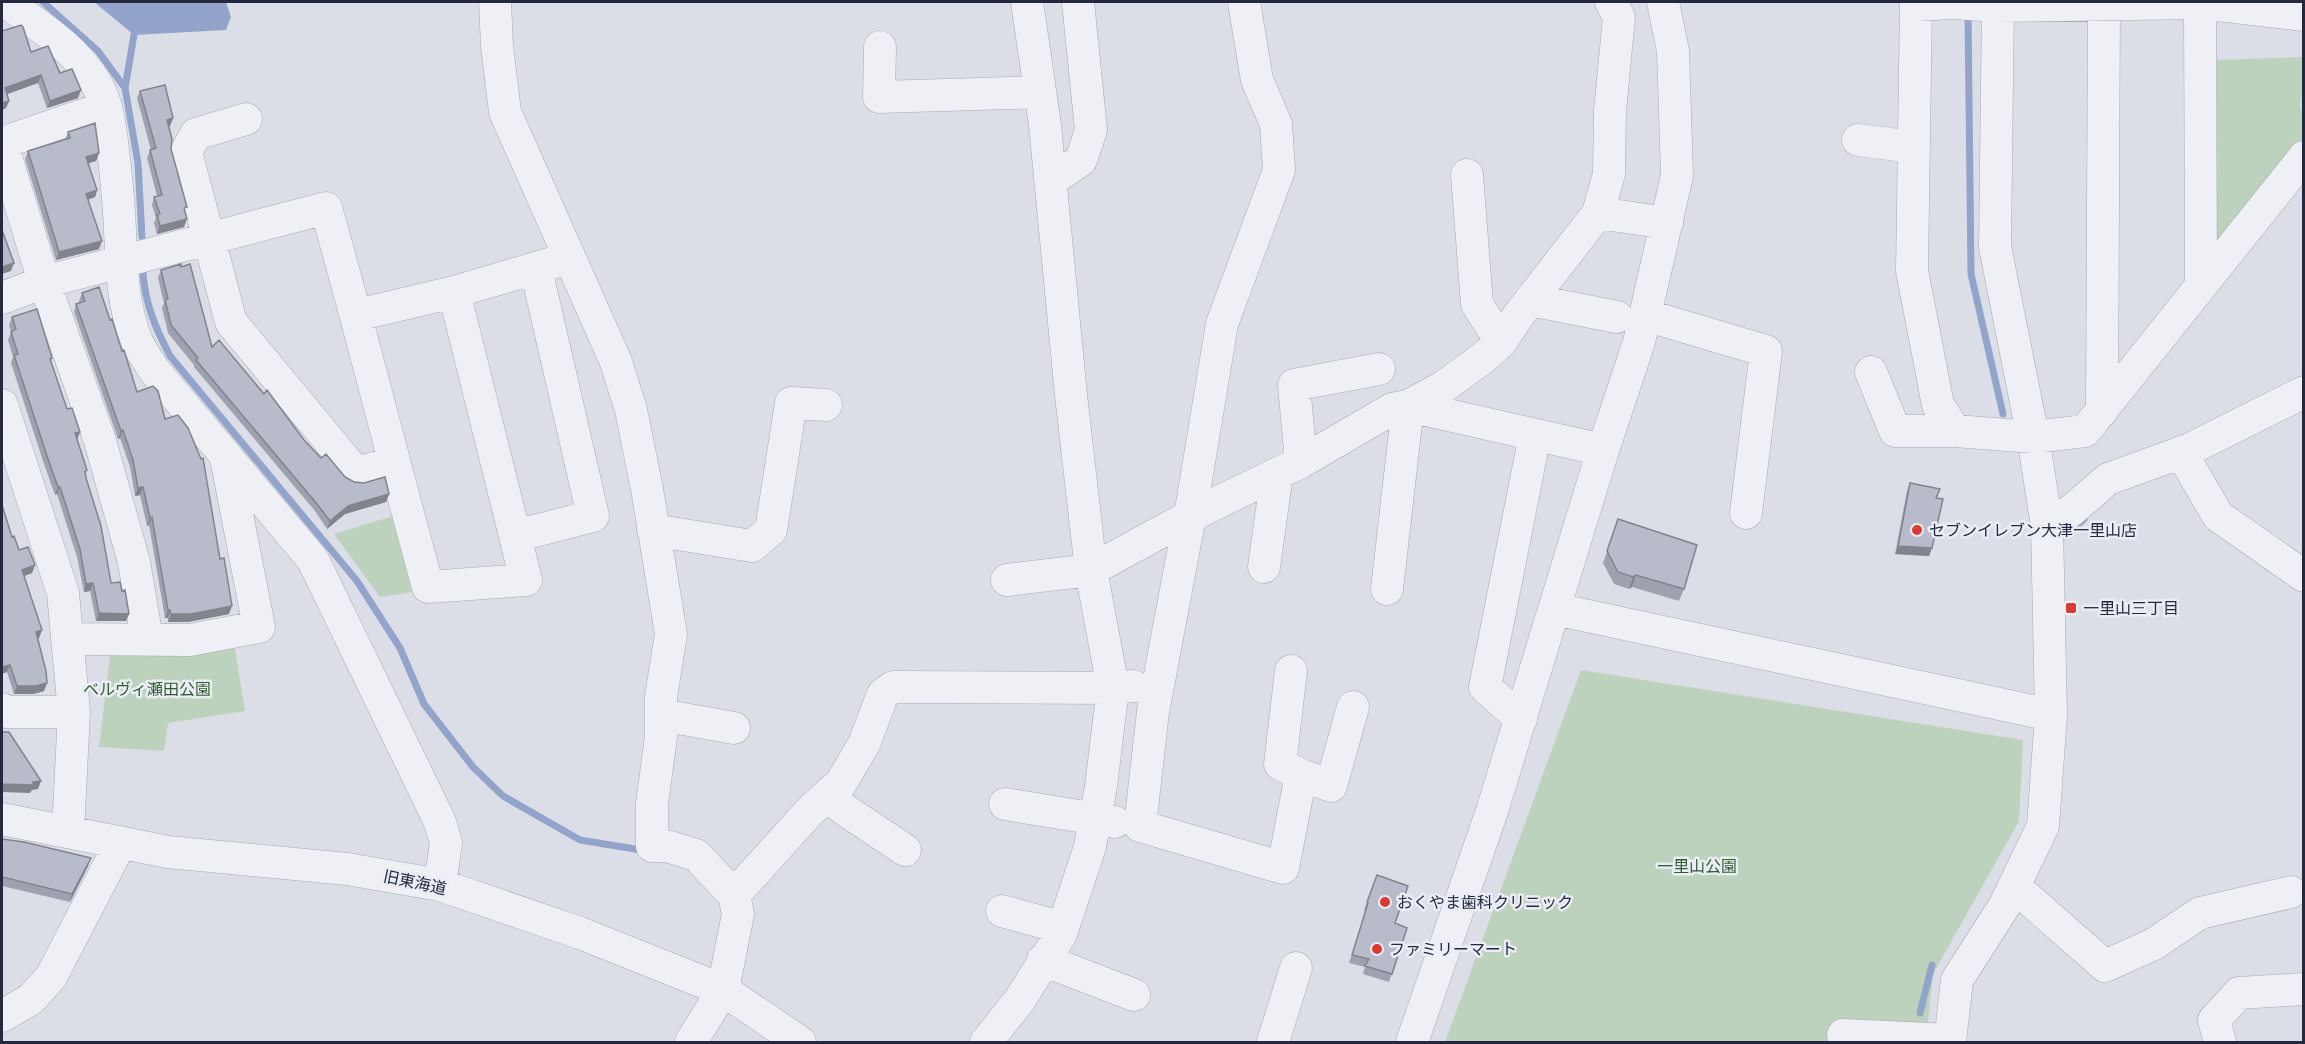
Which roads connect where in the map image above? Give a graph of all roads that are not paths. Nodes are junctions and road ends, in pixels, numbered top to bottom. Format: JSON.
{"nodes":[{"id":1,"x":6,"y":2,"type":"edge"},
{"id":2,"x":481,"y":2,"type":"edge"},
{"id":3,"x":495,"y":2,"type":"edge"},
{"id":4,"x":508,"y":2,"type":"edge"},
{"id":5,"x":1028,"y":2,"type":"edge"},
{"id":6,"x":1061,"y":2,"type":"edge"},
{"id":7,"x":1078,"y":2,"type":"edge"},
{"id":8,"x":1227,"y":2,"type":"edge"},
{"id":9,"x":1244,"y":2,"type":"edge"},
{"id":10,"x":1259,"y":2,"type":"edge"},
{"id":11,"x":1611,"y":2,"type":"edge"},
{"id":12,"x":1663,"y":2,"type":"edge"},
{"id":13,"x":2200,"y":3,"type":"edge"},
{"id":14,"x":1983,"y":4,"type":"edge"},
{"id":15,"x":2104,"y":4,"type":"junction"},
{"id":16,"x":2304,"y":15,"type":"edge"},
{"id":17,"x":880,"y":47,"type":"dead end"},
{"id":18,"x":499,"y":66,"type":"junction"},
{"id":19,"x":1040,"y":92,"type":"junction"},
{"id":20,"x":106,"y":107,"type":"junction"},
{"id":21,"x":246,"y":118,"type":"dead end"},
{"id":22,"x":1276,"y":124,"type":"junction"},
{"id":23,"x":1858,"y":140,"type":"dead end"},
{"id":24,"x":2,"y":143,"type":"edge"},
{"id":25,"x":1914,"y":147,"type":"junction"},
{"id":26,"x":2304,"y":157,"type":"edge"},
{"id":27,"x":1467,"y":175,"type":"dead end"},
{"id":28,"x":1051,"y":181,"type":"junction"},
{"id":29,"x":1598,"y":213,"type":"junction"},
{"id":30,"x":1667,"y":223,"type":"junction"},
{"id":31,"x":209,"y":237,"type":"junction"},
{"id":32,"x":571,"y":257,"type":"junction"},
{"id":33,"x":121,"y":262,"type":"junction"},
{"id":34,"x":536,"y":269,"type":"junction"},
{"id":35,"x":44,"y":282,"type":"junction"},
{"id":36,"x":2202,"y":284,"type":"junction"},
{"id":37,"x":454,"y":292,"type":"junction"},
{"id":38,"x":2,"y":298,"type":"edge"},
{"id":39,"x":1530,"y":300,"type":"junction"},
{"id":40,"x":357,"y":315,"type":"junction"},
{"id":41,"x":1631,"y":316,"type":"junction"},
{"id":42,"x":1501,"y":342,"type":"junction"},
{"id":43,"x":1379,"y":369,"type":"dead end"},
{"id":44,"x":1871,"y":372,"type":"dead end"},
{"id":45,"x":2304,"y":392,"type":"edge"},
{"id":46,"x":2,"y":405,"type":"edge"},
{"id":47,"x":826,"y":405,"type":"dead end"},
{"id":48,"x":1408,"y":406,"type":"junction"},
{"id":49,"x":2102,"y":411,"type":"junction"},
{"id":50,"x":1955,"y":431,"type":"junction"},
{"id":51,"x":1535,"y":435,"type":"junction"},
{"id":52,"x":2033,"y":437,"type":"junction"},
{"id":53,"x":1602,"y":450,"type":"junction"},
{"id":54,"x":225,"y":452,"type":"junction"},
{"id":55,"x":2181,"y":452,"type":"junction"},
{"id":56,"x":393,"y":463,"type":"junction"},
{"id":57,"x":1289,"y":468,"type":"junction"},
{"id":58,"x":1746,"y":513,"type":"dead end"},
{"id":59,"x":1190,"y":516,"type":"junction"},
{"id":60,"x":2047,"y":526,"type":"junction"},
{"id":61,"x":653,"y":530,"type":"junction"},
{"id":62,"x":515,"y":536,"type":"junction"},
{"id":63,"x":1264,"y":567,"type":"dead end"},
{"id":64,"x":1091,"y":570,"type":"junction"},
{"id":65,"x":2304,"y":576,"type":"edge"},
{"id":66,"x":1007,"y":580,"type":"dead end"},
{"id":67,"x":1387,"y":589,"type":"dead end"},
{"id":68,"x":1555,"y":609,"type":"junction"},
{"id":69,"x":68,"y":639,"type":"junction"},
{"id":70,"x":147,"y":639,"type":"junction"},
{"id":71,"x":1291,"y":671,"type":"dead end"},
{"id":72,"x":1158,"y":683,"type":"junction"},
{"id":73,"x":1113,"y":688,"type":"junction"},
{"id":74,"x":1353,"y":706,"type":"dead end"},
{"id":75,"x":2,"y":709,"type":"edge"},
{"id":76,"x":74,"y":712,"type":"junction"},
{"id":77,"x":661,"y":715,"type":"junction"},
{"id":78,"x":2051,"y":715,"type":"junction"},
{"id":79,"x":1521,"y":719,"type":"junction"},
{"id":80,"x":734,"y":728,"type":"dead end"},
{"id":81,"x":1301,"y":775,"type":"junction"},
{"id":82,"x":836,"y":800,"type":"junction"},
{"id":83,"x":1005,"y":804,"type":"dead end"},
{"id":84,"x":2,"y":819,"type":"edge"},
{"id":85,"x":1095,"y":819,"type":"junction"},
{"id":86,"x":1140,"y":826,"type":"junction"},
{"id":87,"x":68,"y":832,"type":"junction"},
{"id":88,"x":121,"y":842,"type":"junction"},
{"id":89,"x":904,"y":850,"type":"dead end"},
{"id":90,"x":781,"y":860,"type":"dead end"},
{"id":91,"x":440,"y":885,"type":"junction"},
{"id":92,"x":2014,"y":886,"type":"junction"},
{"id":93,"x":741,"y":888,"type":"junction"},
{"id":94,"x":2291,"y":892,"type":"dead end"},
{"id":95,"x":1002,"y":911,"type":"dead end"},
{"id":96,"x":1063,"y":928,"type":"junction"},
{"id":97,"x":1043,"y":960,"type":"junction"},
{"id":98,"x":1296,"y":968,"type":"dead end"},
{"id":99,"x":2304,"y":989,"type":"edge"},
{"id":100,"x":723,"y":990,"type":"junction"},
{"id":101,"x":1134,"y":995,"type":"dead end"},
{"id":102,"x":2,"y":1016,"type":"edge"},
{"id":103,"x":1844,"y":1035,"type":"dead end"},
{"id":104,"x":1950,"y":1041,"type":"edge"},
{"id":105,"x":691,"y":1042,"type":"edge"},
{"id":106,"x":800,"y":1042,"type":"edge"},
{"id":107,"x":986,"y":1042,"type":"edge"},
{"id":108,"x":1273,"y":1042,"type":"edge"},
{"id":109,"x":1412,"y":1042,"type":"edge"},
{"id":110,"x":2220,"y":1042,"type":"edge"}],
"edges":[{"from":1,"to":20,"type":"street"},
{"from":2,"to":18,"type":"street"},
{"from":3,"to":18,"type":"street"},
{"from":4,"to":18,"type":"street"},
{"from":5,"to":19,"type":"street"},
{"from":6,"to":28,"type":"street"},
{"from":7,"to":28,"type":"street"},
{"from":8,"to":22,"type":"street"},
{"from":9,"to":22,"type":"street"},
{"from":10,"to":22,"type":"street"},
{"from":11,"to":29,"type":"street"},
{"from":12,"to":30,"type":"street"},
{"from":13,"to":15,"type":"street"},
{"from":13,"to":16,"type":"street"},
{"from":13,"to":36,"type":"street"},
{"from":14,"to":15,"type":"street"},
{"from":14,"to":25,"type":"street"},
{"from":14,"to":52,"type":"street"},
{"from":15,"to":49,"type":"street"},
{"from":17,"to":19,"type":"street"},
{"from":18,"to":32,"type":"street"},
{"from":19,"to":28,"type":"street"},
{"from":20,"to":24,"type":"street"},
{"from":20,"to":33,"type":"street"},
{"from":21,"to":31,"type":"street"},
{"from":22,"to":59,"type":"street"},
{"from":23,"to":25,"type":"street"},
{"from":24,"to":35,"type":"street"},
{"from":25,"to":50,"type":"street"},
{"from":26,"to":36,"type":"street"},
{"from":27,"to":42,"type":"street"},
{"from":28,"to":64,"type":"street"},
{"from":29,"to":30,"type":"street"},
{"from":29,"to":39,"type":"street"},
{"from":30,"to":41,"type":"street"},
{"from":31,"to":33,"type":"street"},
{"from":31,"to":40,"type":"street"},
{"from":31,"to":56,"type":"street"},
{"from":32,"to":34,"type":"street"},
{"from":32,"to":61,"type":"street"},
{"from":33,"to":35,"type":"street"},
{"from":33,"to":54,"type":"street"},
{"from":34,"to":37,"type":"street"},
{"from":34,"to":62,"type":"street"},
{"from":35,"to":38,"type":"street"},
{"from":35,"to":70,"type":"street"},
{"from":36,"to":49,"type":"street"},
{"from":37,"to":40,"type":"street"},
{"from":37,"to":62,"type":"street"},
{"from":39,"to":41,"type":"street"},
{"from":39,"to":42,"type":"street"},
{"from":40,"to":56,"type":"street"},
{"from":41,"to":53,"type":"street"},
{"from":41,"to":58,"type":"street"},
{"from":42,"to":48,"type":"street"},
{"from":43,"to":57,"type":"street"},
{"from":44,"to":50,"type":"street"},
{"from":45,"to":55,"type":"street"},
{"from":46,"to":69,"type":"street"},
{"from":47,"to":61,"type":"street"},
{"from":48,"to":51,"type":"street"},
{"from":48,"to":57,"type":"street"},
{"from":48,"to":67,"type":"street"},
{"from":49,"to":52,"type":"street"},
{"from":50,"to":52,"type":"street"},
{"from":51,"to":53,"type":"street"},
{"from":51,"to":79,"type":"street"},
{"from":52,"to":60,"type":"street"},
{"from":53,"to":68,"type":"street"},
{"from":54,"to":70,"type":"street"},
{"from":54,"to":91,"type":"street"},
{"from":55,"to":60,"type":"street"},
{"from":55,"to":65,"type":"street"},
{"from":56,"to":62,"type":"street"},
{"from":57,"to":59,"type":"street"},
{"from":57,"to":63,"type":"street"},
{"from":59,"to":64,"type":"street"},
{"from":59,"to":72,"type":"street"},
{"from":60,"to":78,"type":"street"},
{"from":61,"to":77,"type":"street"},
{"from":64,"to":66,"type":"street"},
{"from":64,"to":73,"type":"street"},
{"from":68,"to":78,"type":"street"},
{"from":68,"to":79,"type":"street"},
{"from":69,"to":70,"type":"street"},
{"from":69,"to":76,"type":"street"},
{"from":71,"to":81,"type":"street"},
{"from":72,"to":73,"type":"street"},
{"from":72,"to":86,"type":"street"},
{"from":73,"to":82,"type":"street"},
{"from":73,"to":85,"type":"street"},
{"from":74,"to":81,"type":"street"},
{"from":75,"to":76,"type":"street"},
{"from":76,"to":87,"type":"street"},
{"from":77,"to":80,"type":"street"},
{"from":77,"to":93,"type":"street"},
{"from":78,"to":92,"type":"street"},
{"from":79,"to":109,"type":"street"},
{"from":81,"to":86,"type":"street"},
{"from":82,"to":89,"type":"street"},
{"from":82,"to":90,"type":"street"},
{"from":82,"to":93,"type":"street"},
{"from":83,"to":85,"type":"street"},
{"from":84,"to":87,"type":"street","name":"旧東海道"},
{"from":85,"to":86,"type":"street"},
{"from":85,"to":96,"type":"street"},
{"from":87,"to":88,"type":"street","name":"旧東海道"},
{"from":88,"to":91,"type":"street","name":"旧東海道"},
{"from":88,"to":102,"type":"street"},
{"from":91,"to":100,"type":"street","name":"旧東海道"},
{"from":92,"to":94,"type":"street"},
{"from":92,"to":104,"type":"street"},
{"from":93,"to":100,"type":"street"},
{"from":95,"to":96,"type":"street"},
{"from":96,"to":97,"type":"street"},
{"from":97,"to":101,"type":"street"},
{"from":97,"to":107,"type":"street"},
{"from":98,"to":108,"type":"street"},
{"from":99,"to":110,"type":"street"},
{"from":100,"to":105,"type":"street"},
{"from":100,"to":106,"type":"street","name":"旧東海道"},
{"from":103,"to":104,"type":"street"}]}
